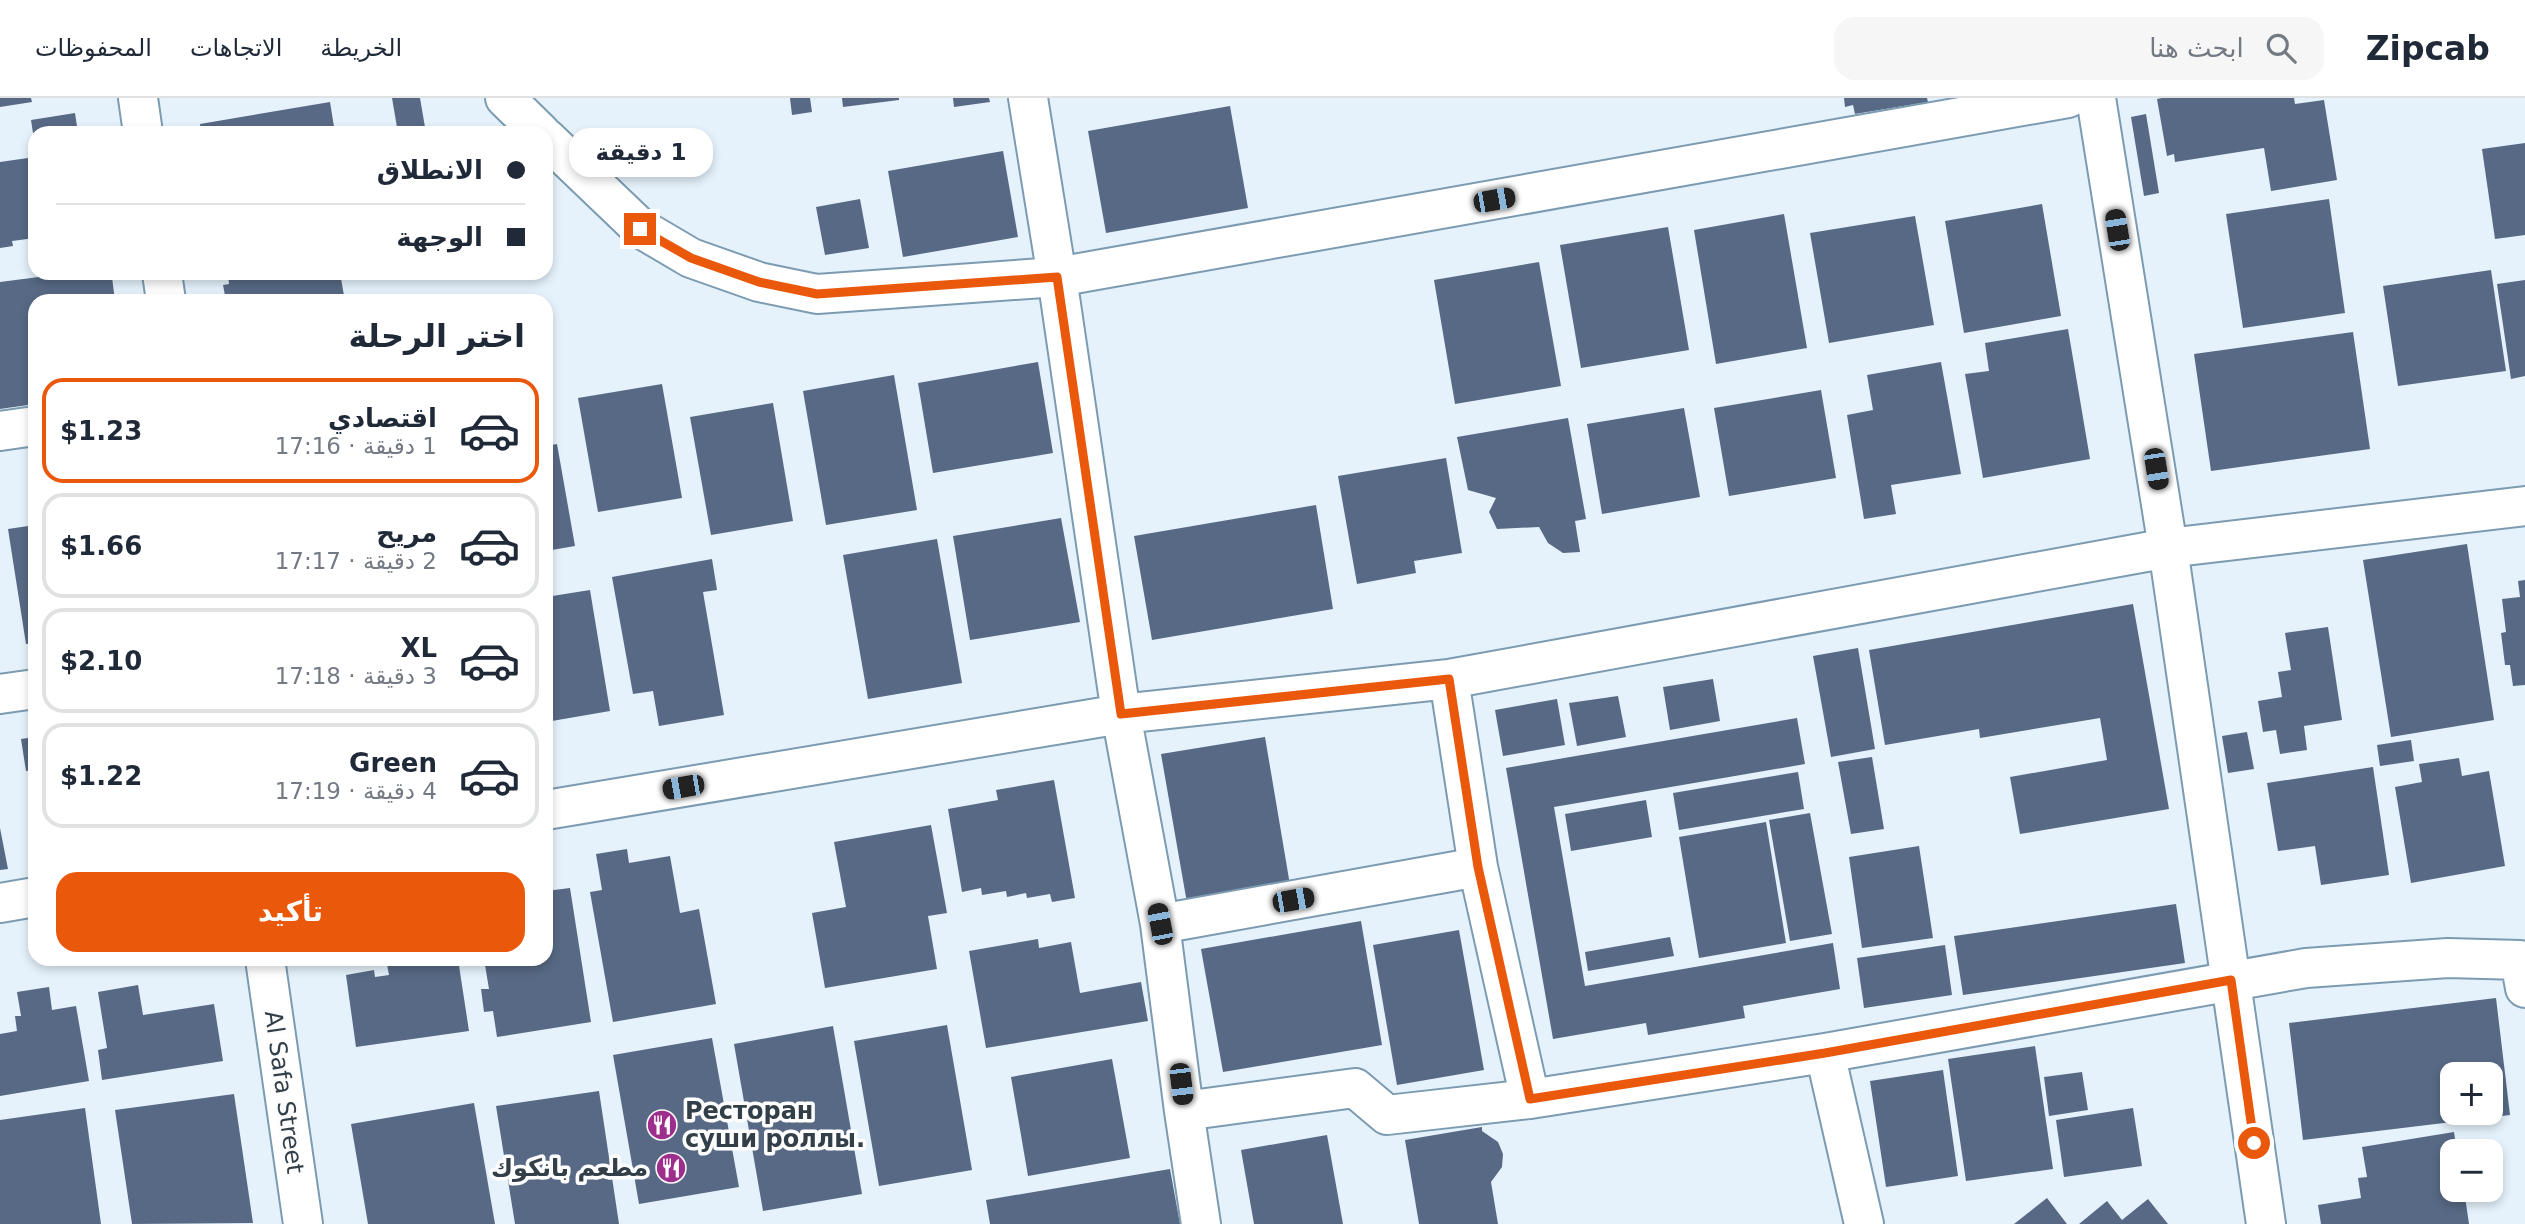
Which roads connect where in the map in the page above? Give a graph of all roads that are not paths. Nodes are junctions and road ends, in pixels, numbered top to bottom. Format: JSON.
{"nodes":[{"id":1,"x":138,"y":98,"type":"edge"},
{"id":2,"x":505,"y":98,"type":"edge"},
{"id":3,"x":1028,"y":98,"type":"edge"},
{"id":4,"x":2068,"y":98,"type":"edge"},
{"id":5,"x":2096,"y":98,"type":"edge"},
{"id":6,"x":142,"y":126,"type":"edge"},
{"id":7,"x":534,"y":126,"type":"edge"},
{"id":8,"x":553,"y":145,"type":"edge"},
{"id":9,"x":1057,"y":277,"type":"junction"},
{"id":10,"x":28,"y":427,"type":"edge"},
{"id":11,"x":0,"y":431,"type":"edge"},
{"id":12,"x":2525,"y":506,"type":"edge"},
{"id":13,"x":2168,"y":548,"type":"junction"},
{"id":14,"x":1449,"y":679,"type":"junction"},
{"id":15,"x":28,"y":690,"type":"edge"},
{"id":16,"x":0,"y":694,"type":"edge"},
{"id":17,"x":1121,"y":714,"type":"junction"},
{"id":18,"x":553,"y":809,"type":"edge"},
{"id":19,"x":1478,"y":867,"type":"junction"},
{"id":20,"x":28,"y":898,"type":"edge"},
{"id":21,"x":0,"y":903,"type":"edge"},
{"id":22,"x":1160,"y":924,"type":"junction"},
{"id":23,"x":265,"y":966,"type":"edge"},
{"id":24,"x":2524,"y":969,"type":"edge"},
{"id":25,"x":2231,"y":980,"type":"junction"},
{"id":26,"x":1825,"y":1053,"type":"junction"},
{"id":27,"x":1530,"y":1099,"type":"junction"},
{"id":28,"x":1184,"y":1111,"type":"junction"},
{"id":29,"x":303,"y":1224,"type":"edge"},
{"id":30,"x":1201,"y":1224,"type":"edge"},
{"id":31,"x":1863,"y":1224,"type":"edge"},
{"id":32,"x":2266,"y":1224,"type":"edge"}],
"edges":[{"from":1,"to":6,"type":"street"},
{"from":2,"to":7,"type":"street"},
{"from":3,"to":9,"type":"street"},
{"from":4,"to":9,"type":"street"},
{"from":5,"to":13,"type":"street"},
{"from":8,"to":9,"type":"street"},
{"from":9,"to":17,"type":"street"},
{"from":10,"to":11,"type":"street"},
{"from":12,"to":13,"type":"street"},
{"from":13,"to":14,"type":"street"},
{"from":13,"to":25,"type":"street"},
{"from":14,"to":17,"type":"street"},
{"from":14,"to":19,"type":"street"},
{"from":15,"to":16,"type":"street"},
{"from":17,"to":18,"type":"street"},
{"from":17,"to":22,"type":"street"},
{"from":19,"to":22,"type":"street"},
{"from":19,"to":27,"type":"street"},
{"from":20,"to":21,"type":"street"},
{"from":22,"to":28,"type":"street"},
{"from":23,"to":29,"type":"street","name":"Al Safa Street"},
{"from":24,"to":25,"type":"street"},
{"from":25,"to":26,"type":"street"},
{"from":25,"to":32,"type":"street"},
{"from":26,"to":27,"type":"street"},
{"from":26,"to":31,"type":"street"},
{"from":27,"to":28,"type":"street"},
{"from":28,"to":30,"type":"street"}]}
